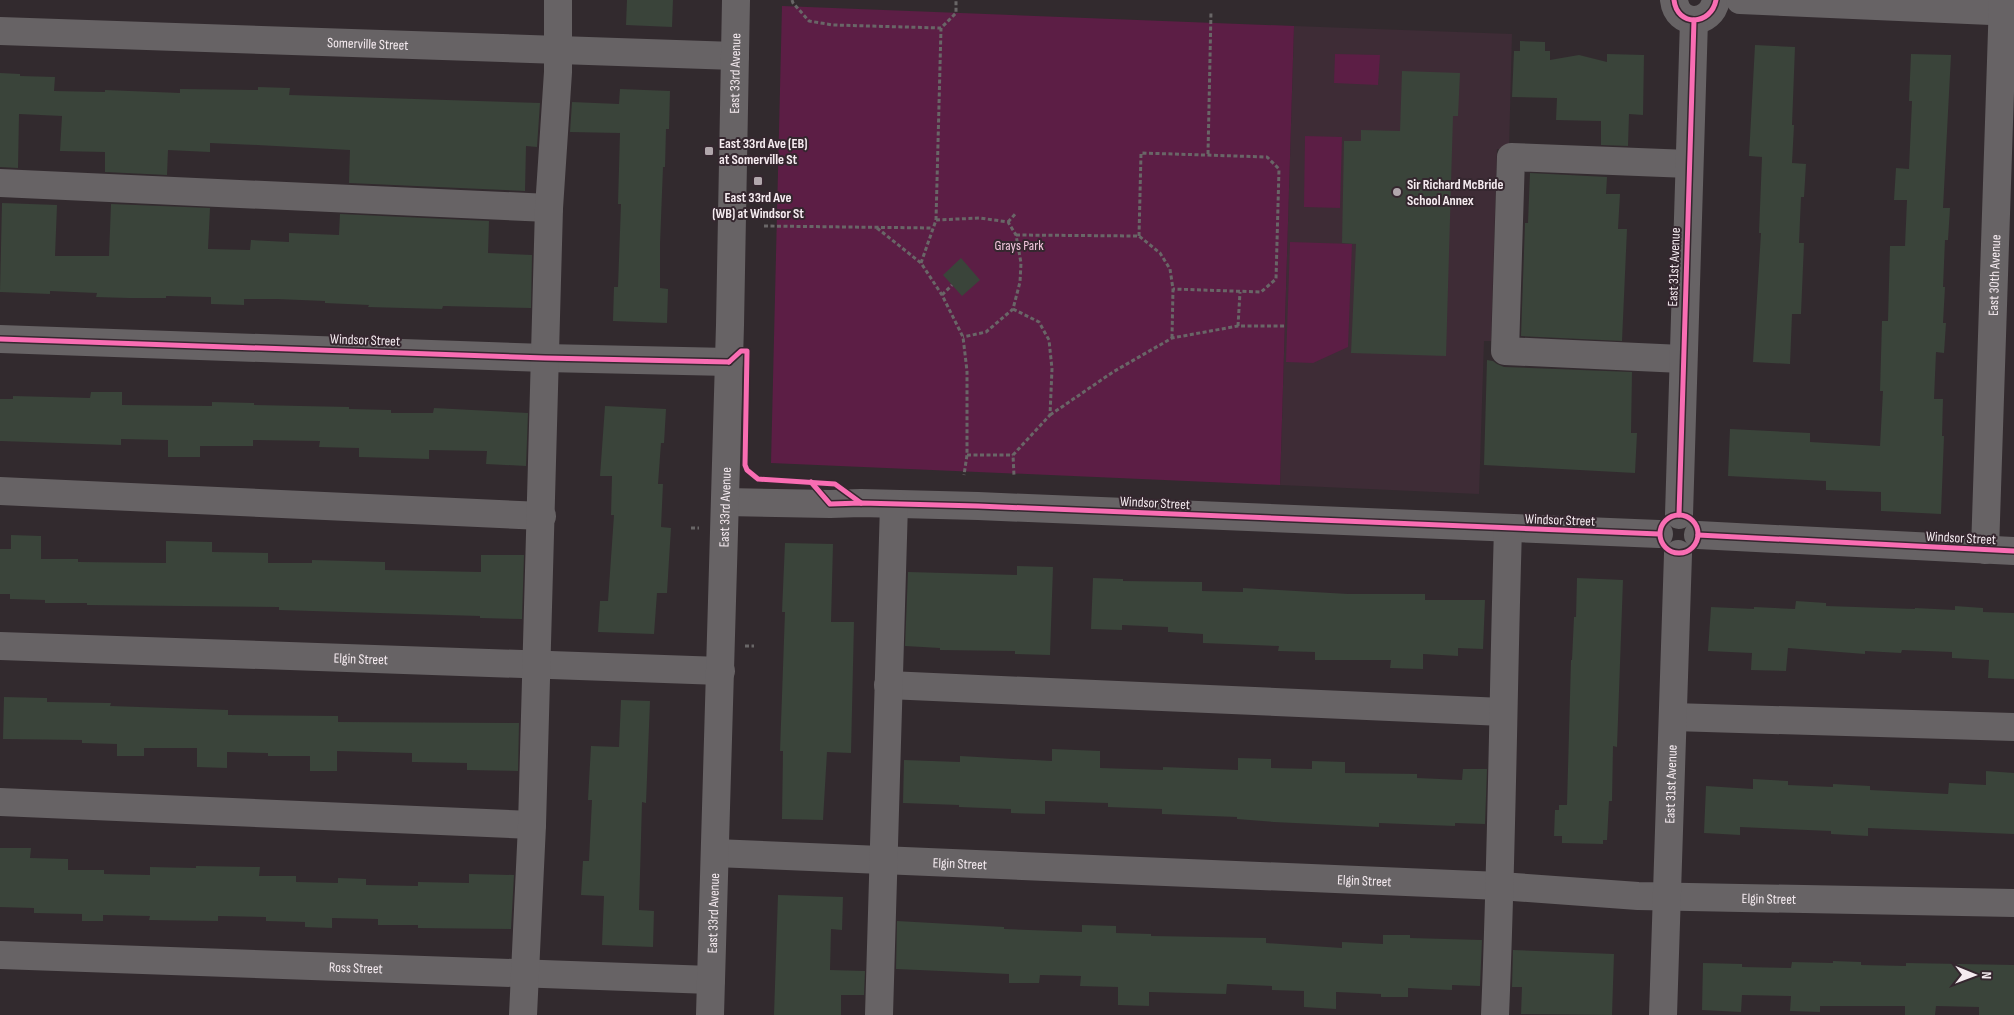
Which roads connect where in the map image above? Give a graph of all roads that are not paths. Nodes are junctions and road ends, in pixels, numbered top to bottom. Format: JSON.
{"nodes":[{"id":1,"x":558,"y":0,"type":"edge"},
{"id":2,"x":736,"y":0,"type":"edge"},
{"id":3,"x":1674,"y":0,"type":"edge"},
{"id":4,"x":1716,"y":0,"type":"edge"},
{"id":5,"x":1740,"y":0,"type":"edge"},
{"id":6,"x":2007,"y":8,"type":"edge"},
{"id":7,"x":1694,"y":20,"type":"junction"},
{"id":8,"x":0,"y":31,"type":"edge"},
{"id":9,"x":557,"y":48,"type":"junction"},
{"id":10,"x":735,"y":56,"type":"junction"},
{"id":11,"x":1689,"y":164,"type":"junction"},
{"id":12,"x":0,"y":183,"type":"edge"},
{"id":13,"x":549,"y":208,"type":"junction"},
{"id":14,"x":0,"y":339,"type":"edge"},
{"id":15,"x":545,"y":358,"type":"junction"},
{"id":16,"x":1682,"y":359,"type":"junction"},
{"id":17,"x":729,"y":362,"type":"junction"},
{"id":18,"x":0,"y":491,"type":"edge"},
{"id":19,"x":725,"y":502,"type":"junction"},
{"id":20,"x":894,"y":504,"type":"junction"},
{"id":21,"x":1679,"y":515,"type":"junction"},
{"id":22,"x":542,"y":516,"type":"junction"},
{"id":23,"x":1508,"y":529,"type":"junction"},
{"id":24,"x":1659,"y":534,"type":"junction"},
{"id":25,"x":1698,"y":536,"type":"junction"},
{"id":26,"x":1985,"y":550,"type":"junction"},
{"id":27,"x":2014,"y":551,"type":"edge"},
{"id":28,"x":1678,"y":554,"type":"junction"},
{"id":29,"x":0,"y":646,"type":"edge"},
{"id":30,"x":537,"y":664,"type":"junction"},
{"id":31,"x":721,"y":671,"type":"junction"},
{"id":32,"x":888,"y":685,"type":"junction"},
{"id":33,"x":1502,"y":712,"type":"junction"},
{"id":34,"x":1673,"y":716,"type":"junction"},
{"id":35,"x":2014,"y":727,"type":"edge"},
{"id":36,"x":0,"y":802,"type":"edge"},
{"id":37,"x":532,"y":825,"type":"junction"},
{"id":38,"x":715,"y":853,"type":"junction"},
{"id":39,"x":883,"y":860,"type":"junction"},
{"id":40,"x":1500,"y":886,"type":"junction"},
{"id":41,"x":1666,"y":896,"type":"junction"},
{"id":42,"x":2014,"y":903,"type":"edge"},
{"id":43,"x":0,"y":955,"type":"edge"},
{"id":44,"x":525,"y":973,"type":"junction"},
{"id":45,"x":711,"y":980,"type":"junction"},
{"id":46,"x":523,"y":1015,"type":"edge"},
{"id":47,"x":710,"y":1015,"type":"edge"},
{"id":48,"x":879,"y":1015,"type":"edge"},
{"id":49,"x":1495,"y":1015,"type":"edge"},
{"id":50,"x":1662,"y":1015,"type":"edge"}],
"edges":[{"from":1,"to":9,"type":"street"},
{"from":2,"to":10,"type":"street","name":"East 33rd Avenue"},
{"from":3,"to":7,"type":"street"},
{"from":4,"to":7,"type":"street"},
{"from":5,"to":6,"type":"street"},
{"from":6,"to":26,"type":"street","name":"East 30th Avenue"},
{"from":7,"to":11,"type":"street","name":"East 31st Avenue"},
{"from":8,"to":9,"type":"street","name":"Somerville Street"},
{"from":9,"to":10,"type":"street","name":"Somerville Street"},
{"from":9,"to":13,"type":"street"},
{"from":10,"to":17,"type":"street","name":"East 33rd Avenue"},
{"from":11,"to":16,"type":"street","name":"East 31st Avenue"},
{"from":11,"to":16,"type":"street"},
{"from":12,"to":13,"type":"street"},
{"from":13,"to":15,"type":"street"},
{"from":14,"to":15,"type":"street","name":"Windsor Street"},
{"from":15,"to":17,"type":"street","name":"Windsor Street"},
{"from":15,"to":22,"type":"street"},
{"from":16,"to":21,"type":"street","name":"East 31st Avenue"},
{"from":17,"to":19,"type":"street","name":"East 33rd Avenue"},
{"from":18,"to":22,"type":"street"},
{"from":19,"to":20,"type":"street","name":"Windsor Street"},
{"from":19,"to":31,"type":"street","name":"East 33rd Avenue"},
{"from":20,"to":23,"type":"street","name":"Windsor Street"},
{"from":20,"to":32,"type":"street"},
{"from":21,"to":24,"type":"street"},
{"from":21,"to":25,"type":"street"},
{"from":22,"to":30,"type":"street"},
{"from":23,"to":24,"type":"street","name":"Windsor Street"},
{"from":23,"to":33,"type":"street"},
{"from":24,"to":28,"type":"street"},
{"from":25,"to":26,"type":"street","name":"Windsor Street"},
{"from":25,"to":28,"type":"street"},
{"from":26,"to":27,"type":"street","name":"Windsor Street"},
{"from":28,"to":34,"type":"street","name":"East 31st Avenue"},
{"from":29,"to":30,"type":"street","name":"Elgin Street"},
{"from":30,"to":31,"type":"street","name":"Elgin Street"},
{"from":30,"to":37,"type":"street"},
{"from":31,"to":38,"type":"street","name":"East 33rd Avenue"},
{"from":32,"to":33,"type":"street"},
{"from":32,"to":39,"type":"street"},
{"from":33,"to":40,"type":"street"},
{"from":34,"to":35,"type":"street"},
{"from":34,"to":41,"type":"street","name":"East 31st Avenue"},
{"from":36,"to":37,"type":"street"},
{"from":37,"to":44,"type":"street"},
{"from":38,"to":39,"type":"street","name":"Elgin Street"},
{"from":38,"to":45,"type":"street","name":"East 33rd Avenue"},
{"from":39,"to":40,"type":"street","name":"Elgin Street"},
{"from":39,"to":48,"type":"street"},
{"from":40,"to":41,"type":"street","name":"Elgin Street"},
{"from":40,"to":49,"type":"street"},
{"from":41,"to":42,"type":"street","name":"Elgin Street"},
{"from":41,"to":50,"type":"street","name":"East 31st Avenue"},
{"from":43,"to":44,"type":"street","name":"Ross Street"},
{"from":44,"to":45,"type":"street","name":"Ross Street"},
{"from":44,"to":46,"type":"street"},
{"from":45,"to":47,"type":"street","name":"East 33rd Avenue"}]}
